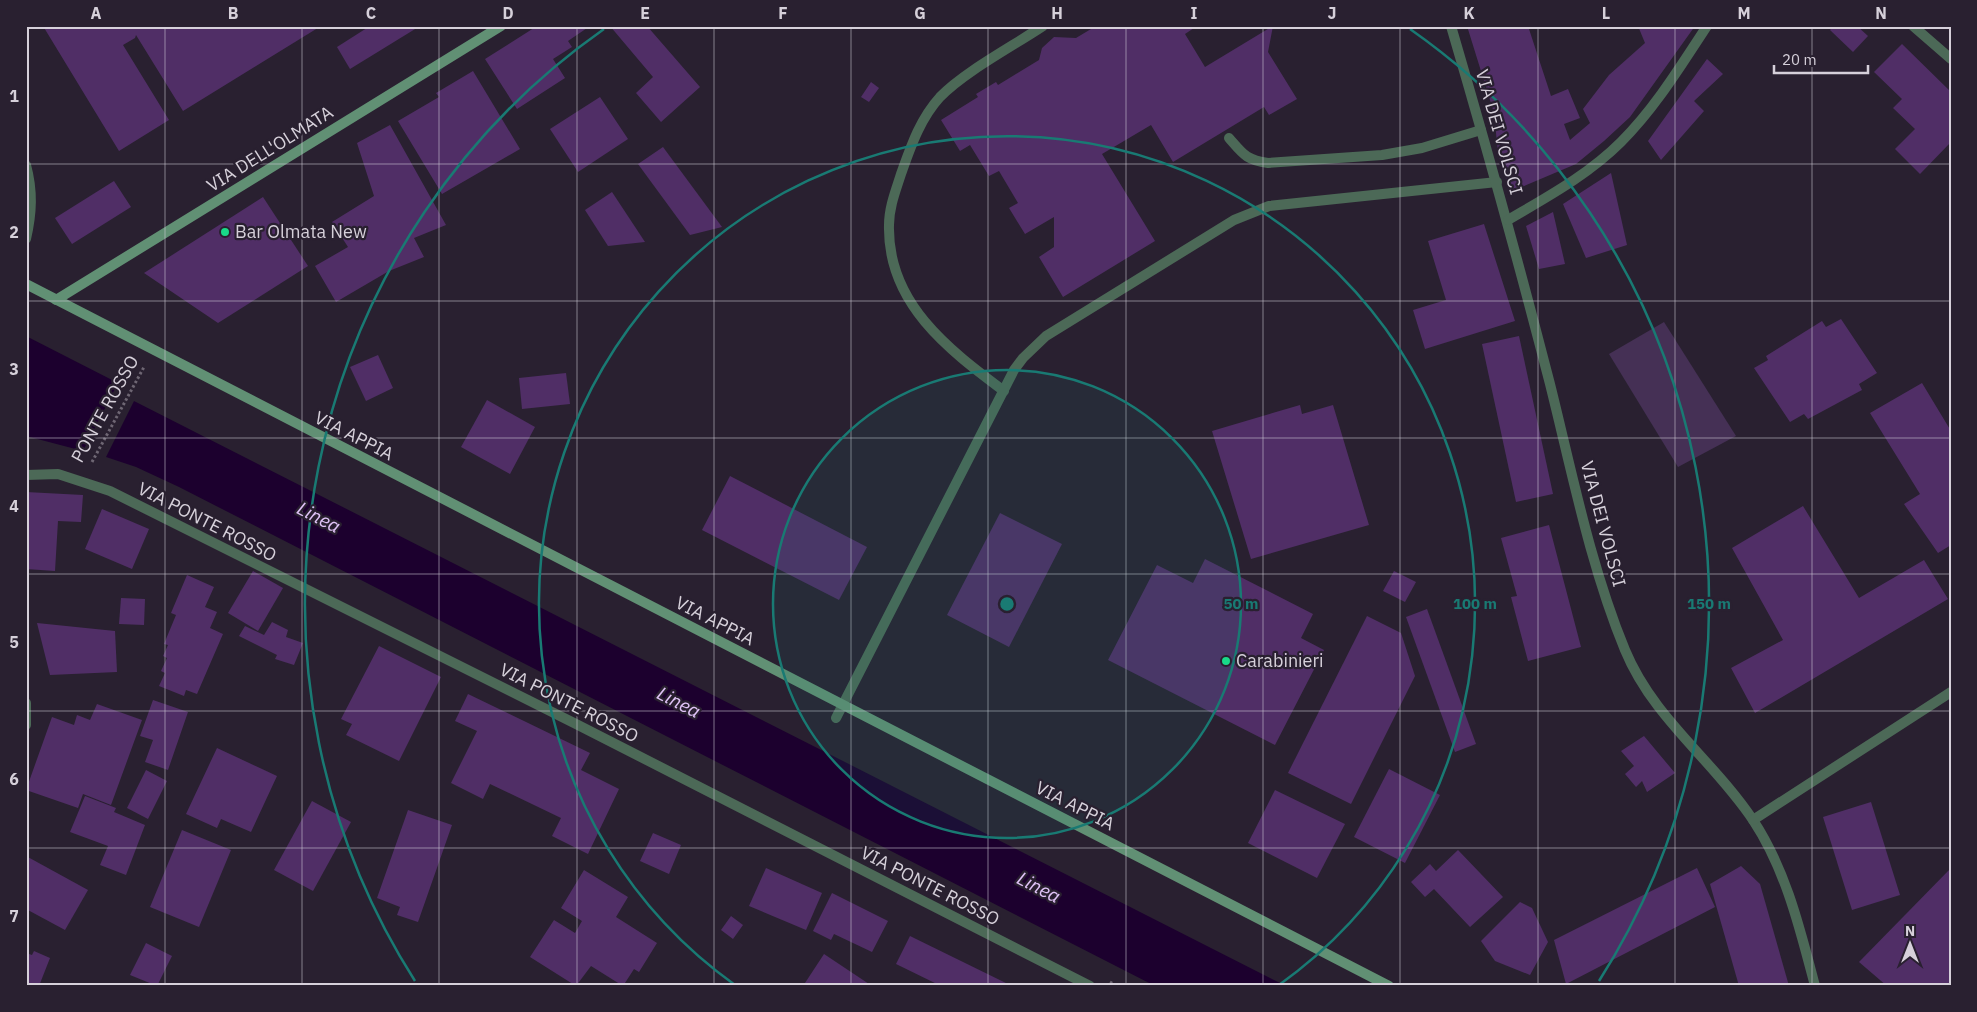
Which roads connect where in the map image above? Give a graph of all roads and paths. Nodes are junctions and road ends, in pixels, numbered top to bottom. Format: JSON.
{"nodes":[{"id":1,"x":501,"y":26,"type":"edge"},
{"id":2,"x":1043,"y":26,"type":"edge"},
{"id":3,"x":1451,"y":26,"type":"edge"},
{"id":4,"x":1707,"y":26,"type":"edge"},
{"id":5,"x":1913,"y":26,"type":"edge"},
{"id":6,"x":1951,"y":59,"type":"edge"},
{"id":7,"x":1481,"y":130,"type":"junction"},
{"id":8,"x":1229,"y":138,"type":"dead end"},
{"id":9,"x":26,"y":165,"type":"edge"},
{"id":10,"x":1497,"y":182,"type":"junction"},
{"id":11,"x":1508,"y":220,"type":"junction"},
{"id":12,"x":26,"y":239,"type":"edge"},
{"id":13,"x":26,"y":284,"type":"edge"},
{"id":14,"x":56,"y":300,"type":"junction"},
{"id":15,"x":153,"y":350,"type":"junction"},
{"id":16,"x":1004,"y":391,"type":"junction"},
{"id":17,"x":26,"y":475,"type":"edge"},
{"id":18,"x":82,"y":480,"type":"junction"},
{"id":19,"x":1951,"y":692,"type":"edge"},
{"id":20,"x":26,"y":704,"type":"edge"},
{"id":21,"x":843,"y":705,"type":"junction"},
{"id":22,"x":836,"y":718,"type":"dead end"},
{"id":23,"x":26,"y":725,"type":"edge"},
{"id":24,"x":1753,"y":820,"type":"junction"},
{"id":25,"x":1090,"y":986,"type":"edge"},
{"id":26,"x":1389,"y":986,"type":"edge"},
{"id":27,"x":1815,"y":986,"type":"edge"}],
"edges":[{"from":1,"to":14,"type":"main road","name":"VIA DELL'OLMATA"},
{"from":2,"to":16,"type":"street"},
{"from":3,"to":7,"type":"street","name":"VIA DEI VOLSCI"},
{"from":4,"to":11,"type":"street"},
{"from":5,"to":6,"type":"street"},
{"from":7,"to":8,"type":"street"},
{"from":7,"to":10,"type":"street","name":"VIA DEI VOLSCI"},
{"from":9,"to":12,"type":"street"},
{"from":10,"to":11,"type":"street","name":"VIA DEI VOLSCI"},
{"from":10,"to":16,"type":"street"},
{"from":11,"to":24,"type":"street","name":"VIA DEI VOLSCI"},
{"from":13,"to":14,"type":"main road","name":"VIA APPIA"},
{"from":14,"to":15,"type":"main road","name":"VIA APPIA"},
{"from":15,"to":18,"type":"path","name":"PONTE ROSSO"},
{"from":15,"to":21,"type":"main road","name":"VIA APPIA"},
{"from":16,"to":21,"type":"street"},
{"from":17,"to":18,"type":"street","name":"VIA PONTE ROSSO"},
{"from":18,"to":25,"type":"street","name":"VIA PONTE ROSSO"},
{"from":19,"to":24,"type":"street"},
{"from":20,"to":23,"type":"street"},
{"from":21,"to":22,"type":"street"},
{"from":21,"to":26,"type":"main road","name":"VIA APPIA"},
{"from":24,"to":27,"type":"street","name":"VIA DEI VOLSCI"}]}
